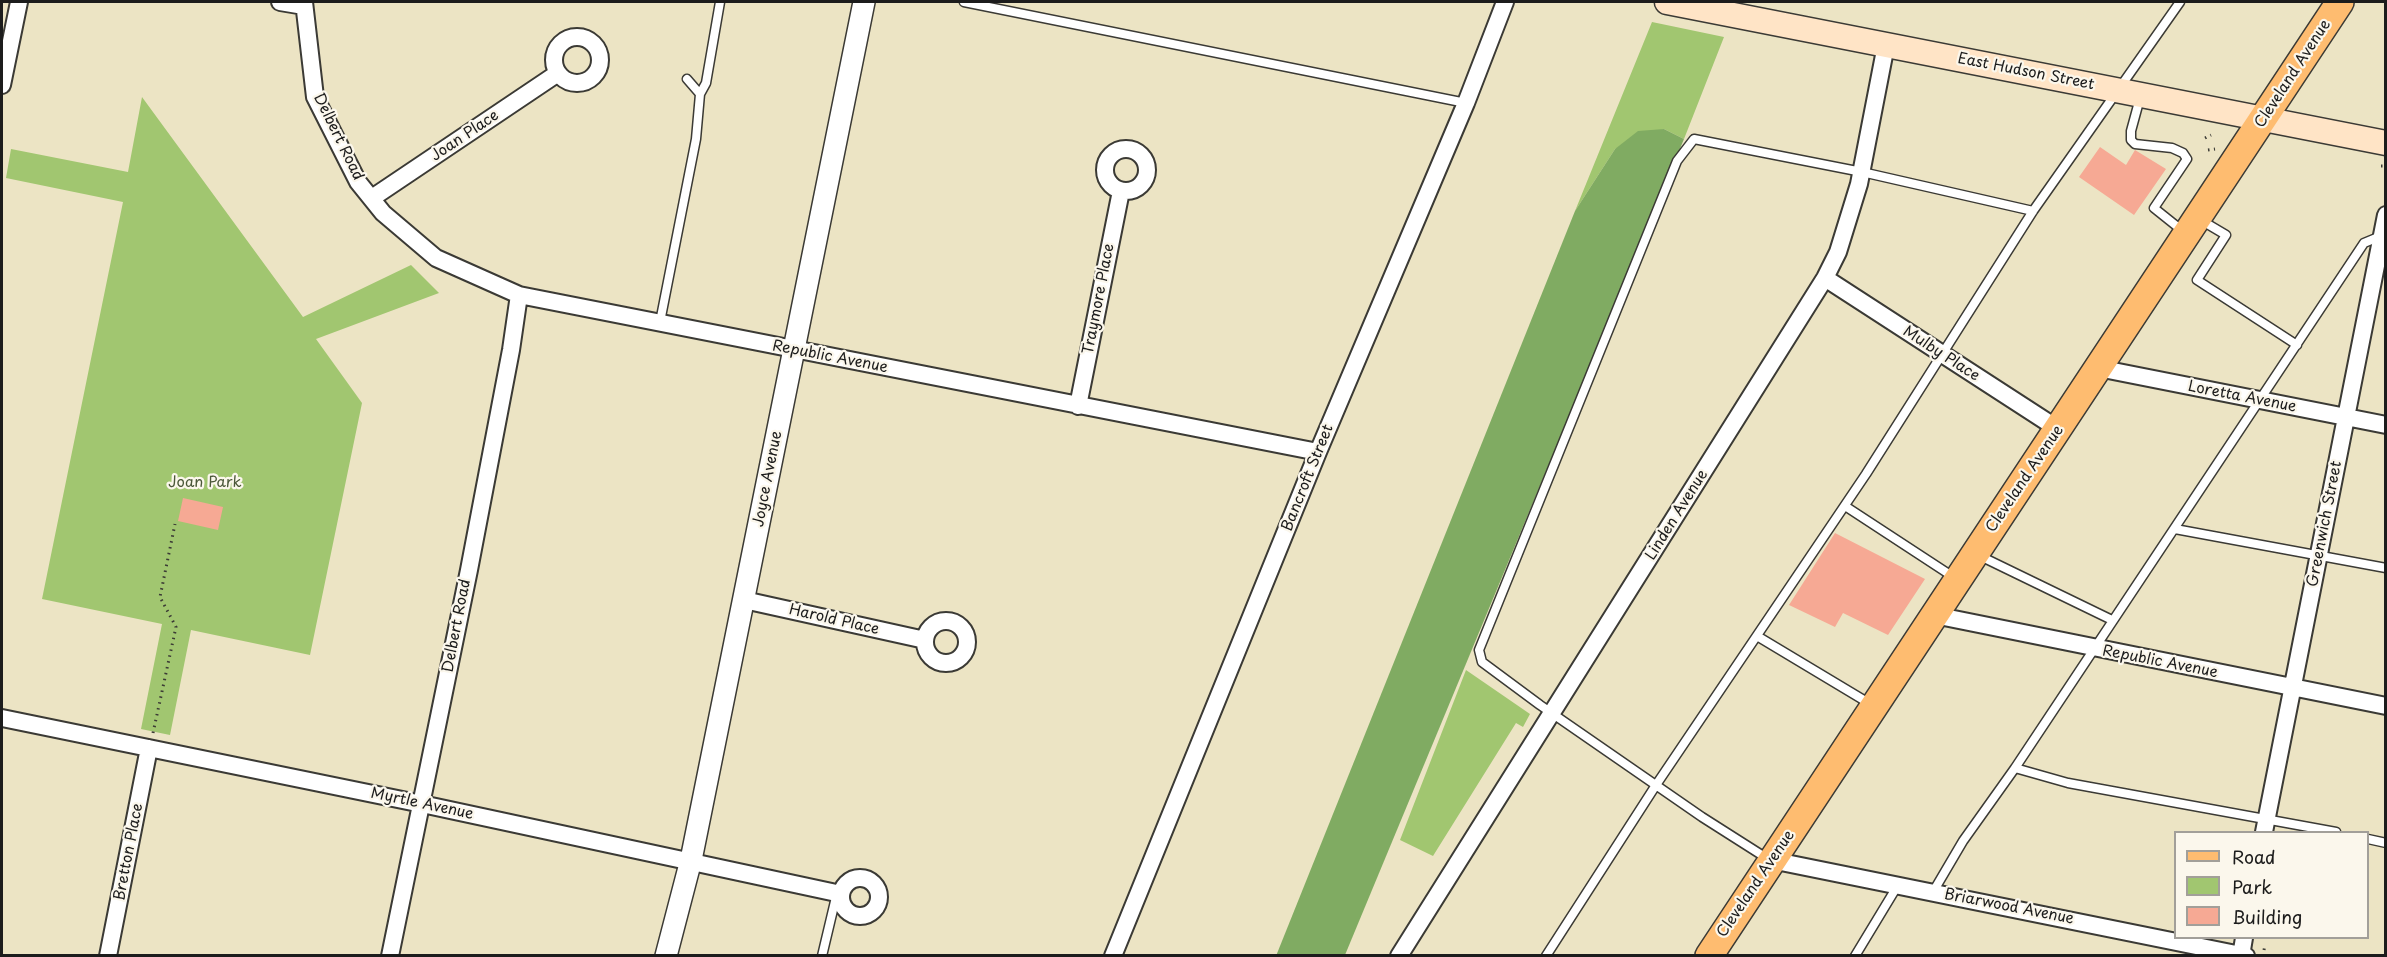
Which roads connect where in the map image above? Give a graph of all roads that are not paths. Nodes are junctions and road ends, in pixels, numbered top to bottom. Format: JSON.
{"nodes":[{"id":1,"x":19,"y":2,"type":"edge"},
{"id":2,"x":280,"y":2,"type":"edge"},
{"id":3,"x":720,"y":2,"type":"edge"},
{"id":4,"x":864,"y":2,"type":"edge"},
{"id":5,"x":964,"y":2,"type":"edge"},
{"id":6,"x":1505,"y":2,"type":"edge"},
{"id":7,"x":1667,"y":2,"type":"edge"},
{"id":8,"x":2180,"y":2,"type":"edge"},
{"id":9,"x":2340,"y":2,"type":"edge"},
{"id":10,"x":304,"y":4,"type":"edge"},
{"id":11,"x":1742,"y":9,"type":"edge"},
{"id":12,"x":1886,"y":45,"type":"junction"},
{"id":13,"x":558,"y":73,"type":"dead end"},
{"id":14,"x":687,"y":79,"type":"dead end"},
{"id":15,"x":2,"y":85,"type":"edge"},
{"id":16,"x":2130,"y":92,"type":"junction"},
{"id":17,"x":700,"y":94,"type":"junction"},
{"id":18,"x":1466,"y":103,"type":"junction"},
{"id":19,"x":2264,"y":118,"type":"junction"},
{"id":20,"x":2384,"y":158,"type":"edge"},
{"id":21,"x":1862,"y":172,"type":"junction"},
{"id":22,"x":1121,"y":191,"type":"dead end"},
{"id":23,"x":372,"y":198,"type":"junction"},
{"id":24,"x":2033,"y":210,"type":"junction"},
{"id":25,"x":2385,"y":215,"type":"edge"},
{"id":26,"x":2192,"y":226,"type":"junction"},
{"id":27,"x":2381,"y":236,"type":"junction"},
{"id":28,"x":1825,"y":279,"type":"junction"},
{"id":29,"x":519,"y":295,"type":"junction"},
{"id":30,"x":660,"y":322,"type":"junction"},
{"id":31,"x":2297,"y":345,"type":"junction"},
{"id":32,"x":794,"y":350,"type":"junction"},
{"id":33,"x":1943,"y":355,"type":"junction"},
{"id":34,"x":2098,"y":368,"type":"junction"},
{"id":35,"x":2258,"y":401,"type":"junction"},
{"id":36,"x":1078,"y":406,"type":"junction"},
{"id":37,"x":2346,"y":417,"type":"junction"},
{"id":38,"x":2385,"y":425,"type":"edge"},
{"id":39,"x":2058,"y":429,"type":"junction"},
{"id":40,"x":1318,"y":452,"type":"junction"},
{"id":41,"x":1845,"y":506,"type":"junction"},
{"id":42,"x":2175,"y":529,"type":"junction"},
{"id":43,"x":1975,"y":554,"type":"junction"},
{"id":44,"x":2319,"y":555,"type":"junction"},
{"id":45,"x":2385,"y":568,"type":"edge"},
{"id":46,"x":1958,"y":580,"type":"junction"},
{"id":47,"x":744,"y":600,"type":"junction"},
{"id":48,"x":1934,"y":615,"type":"junction"},
{"id":49,"x":2112,"y":620,"type":"junction"},
{"id":50,"x":1757,"y":636,"type":"junction"},
{"id":51,"x":925,"y":640,"type":"dead end"},
{"id":52,"x":2093,"y":649,"type":"junction"},
{"id":53,"x":2294,"y":688,"type":"junction"},
{"id":54,"x":1874,"y":706,"type":"junction"},
{"id":55,"x":2385,"y":706,"type":"edge"},
{"id":56,"x":1552,"y":713,"type":"junction"},
{"id":57,"x":2,"y":718,"type":"edge"},
{"id":58,"x":149,"y":748,"type":"junction"},
{"id":59,"x":2015,"y":768,"type":"junction"},
{"id":60,"x":1656,"y":785,"type":"junction"},
{"id":61,"x":422,"y":804,"type":"junction"},
{"id":62,"x":2266,"y":825,"type":"edge"},
{"id":63,"x":2326,"y":831,"type":"edge"},
{"id":64,"x":2369,"y":839,"type":"edge"},
{"id":65,"x":2385,"y":843,"type":"edge"},
{"id":66,"x":691,"y":860,"type":"junction"},
{"id":67,"x":1772,"y":860,"type":"junction"},
{"id":68,"x":1898,"y":885,"type":"junction"},
{"id":69,"x":1933,"y":892,"type":"junction"},
{"id":70,"x":839,"y":893,"type":"joint"},
{"id":71,"x":2244,"y":939,"type":"edge"},
{"id":72,"x":2243,"y":955,"type":"edge"},
{"id":73,"x":108,"y":956,"type":"edge"},
{"id":74,"x":390,"y":956,"type":"edge"},
{"id":75,"x":666,"y":956,"type":"edge"},
{"id":76,"x":822,"y":956,"type":"edge"},
{"id":77,"x":1113,"y":956,"type":"edge"},
{"id":78,"x":1399,"y":956,"type":"edge"},
{"id":79,"x":1546,"y":956,"type":"edge"},
{"id":80,"x":1708,"y":956,"type":"edge"},
{"id":81,"x":1854,"y":956,"type":"edge"}],
"edges":[{"from":1,"to":15,"type":"street"},
{"from":2,"to":10,"type":"street"},
{"from":3,"to":17,"type":"lane"},
{"from":4,"to":32,"type":"street","name":"Joyce Avenue"},
{"from":5,"to":18,"type":"lane"},
{"from":6,"to":18,"type":"street","name":"Bancroft Street"},
{"from":7,"to":11,"type":"main road","name":"East Hudson Street"},
{"from":8,"to":16,"type":"lane"},
{"from":9,"to":19,"type":"main road","name":"Cleveland Avenue"},
{"from":10,"to":23,"type":"street","name":"Delbert Road"},
{"from":11,"to":12,"type":"main road","name":"East Hudson Street"},
{"from":12,"to":16,"type":"main road","name":"East Hudson Street"},
{"from":12,"to":21,"type":"street","name":"Linden Avenue"},
{"from":13,"to":23,"type":"street","name":"Joan Place"},
{"from":14,"to":17,"type":"lane"},
{"from":16,"to":19,"type":"main road","name":"East Hudson Street"},
{"from":16,"to":24,"type":"lane"},
{"from":16,"to":26,"type":"lane"},
{"from":17,"to":30,"type":"lane"},
{"from":18,"to":40,"type":"street","name":"Bancroft Street"},
{"from":19,"to":20,"type":"main road","name":"East Hudson Street"},
{"from":19,"to":26,"type":"main road","name":"Cleveland Avenue"},
{"from":21,"to":24,"type":"lane"},
{"from":21,"to":28,"type":"street","name":"Linden Avenue"},
{"from":21,"to":56,"type":"lane"},
{"from":22,"to":36,"type":"street","name":"Traymore Place"},
{"from":23,"to":29,"type":"street","name":"Republic Avenue"},
{"from":24,"to":33,"type":"lane"},
{"from":25,"to":27,"type":"street","name":"Greenwich Street"},
{"from":26,"to":31,"type":"lane"},
{"from":26,"to":34,"type":"main road","name":"Cleveland Avenue"},
{"from":27,"to":31,"type":"lane"},
{"from":27,"to":37,"type":"street","name":"Greenwich Street"},
{"from":28,"to":33,"type":"street","name":"Mulby Place"},
{"from":28,"to":56,"type":"street","name":"Linden Avenue"},
{"from":29,"to":30,"type":"street","name":"Republic Avenue"},
{"from":29,"to":61,"type":"street","name":"Delbert Road"},
{"from":30,"to":32,"type":"street","name":"Republic Avenue"},
{"from":31,"to":35,"type":"lane"},
{"from":32,"to":36,"type":"street","name":"Republic Avenue"},
{"from":32,"to":47,"type":"street","name":"Joyce Avenue"},
{"from":33,"to":39,"type":"street","name":"Mulby Place"},
{"from":33,"to":41,"type":"lane"},
{"from":34,"to":35,"type":"street","name":"Loretta Avenue"},
{"from":34,"to":39,"type":"main road","name":"Cleveland Avenue"},
{"from":35,"to":37,"type":"street","name":"Loretta Avenue"},
{"from":35,"to":42,"type":"lane"},
{"from":36,"to":40,"type":"street","name":"Republic Avenue"},
{"from":37,"to":38,"type":"street","name":"Loretta Avenue"},
{"from":37,"to":44,"type":"street","name":"Greenwich Street"},
{"from":39,"to":43,"type":"main road","name":"Cleveland Avenue"},
{"from":40,"to":77,"type":"street","name":"Bancroft Street"},
{"from":41,"to":46,"type":"lane"},
{"from":41,"to":50,"type":"lane"},
{"from":42,"to":44,"type":"lane"},
{"from":42,"to":49,"type":"lane"},
{"from":43,"to":46,"type":"main road","name":"Cleveland Avenue"},
{"from":43,"to":49,"type":"lane"},
{"from":44,"to":45,"type":"lane"},
{"from":44,"to":53,"type":"street","name":"Greenwich Street"},
{"from":46,"to":48,"type":"main road","name":"Cleveland Avenue"},
{"from":47,"to":51,"type":"street","name":"Harold Place"},
{"from":47,"to":66,"type":"street","name":"Joyce Avenue"},
{"from":48,"to":52,"type":"street","name":"Republic Avenue"},
{"from":48,"to":54,"type":"main road","name":"Cleveland Avenue"},
{"from":49,"to":52,"type":"lane"},
{"from":50,"to":54,"type":"lane"},
{"from":50,"to":60,"type":"lane"},
{"from":52,"to":53,"type":"street","name":"Republic Avenue"},
{"from":52,"to":59,"type":"lane"},
{"from":53,"to":55,"type":"street","name":"Republic Avenue"},
{"from":53,"to":62,"type":"street","name":"Greenwich Street"},
{"from":54,"to":67,"type":"main road","name":"Cleveland Avenue"},
{"from":56,"to":60,"type":"lane"},
{"from":56,"to":78,"type":"street","name":"Linden Avenue"},
{"from":57,"to":58,"type":"street","name":"Myrtle Avenue"},
{"from":58,"to":61,"type":"street","name":"Myrtle Avenue"},
{"from":58,"to":73,"type":"street","name":"Bretton Place"},
{"from":59,"to":62,"type":"lane"},
{"from":59,"to":69,"type":"lane"},
{"from":60,"to":67,"type":"lane"},
{"from":60,"to":79,"type":"lane"},
{"from":61,"to":66,"type":"street","name":"Myrtle Avenue"},
{"from":61,"to":74,"type":"street","name":"Delbert Road"},
{"from":62,"to":63,"type":"lane"},
{"from":64,"to":65,"type":"lane"},
{"from":66,"to":70,"type":"street","name":"Myrtle Avenue"},
{"from":66,"to":75,"type":"street","name":"Joyce Avenue"},
{"from":67,"to":68,"type":"street","name":"Briarwood Avenue"},
{"from":67,"to":80,"type":"main road","name":"Cleveland Avenue"},
{"from":68,"to":69,"type":"street","name":"Briarwood Avenue"},
{"from":68,"to":81,"type":"lane"},
{"from":69,"to":72,"type":"street","name":"Briarwood Avenue"},
{"from":70,"to":76,"type":"lane"},
{"from":71,"to":72,"type":"street"}]}
